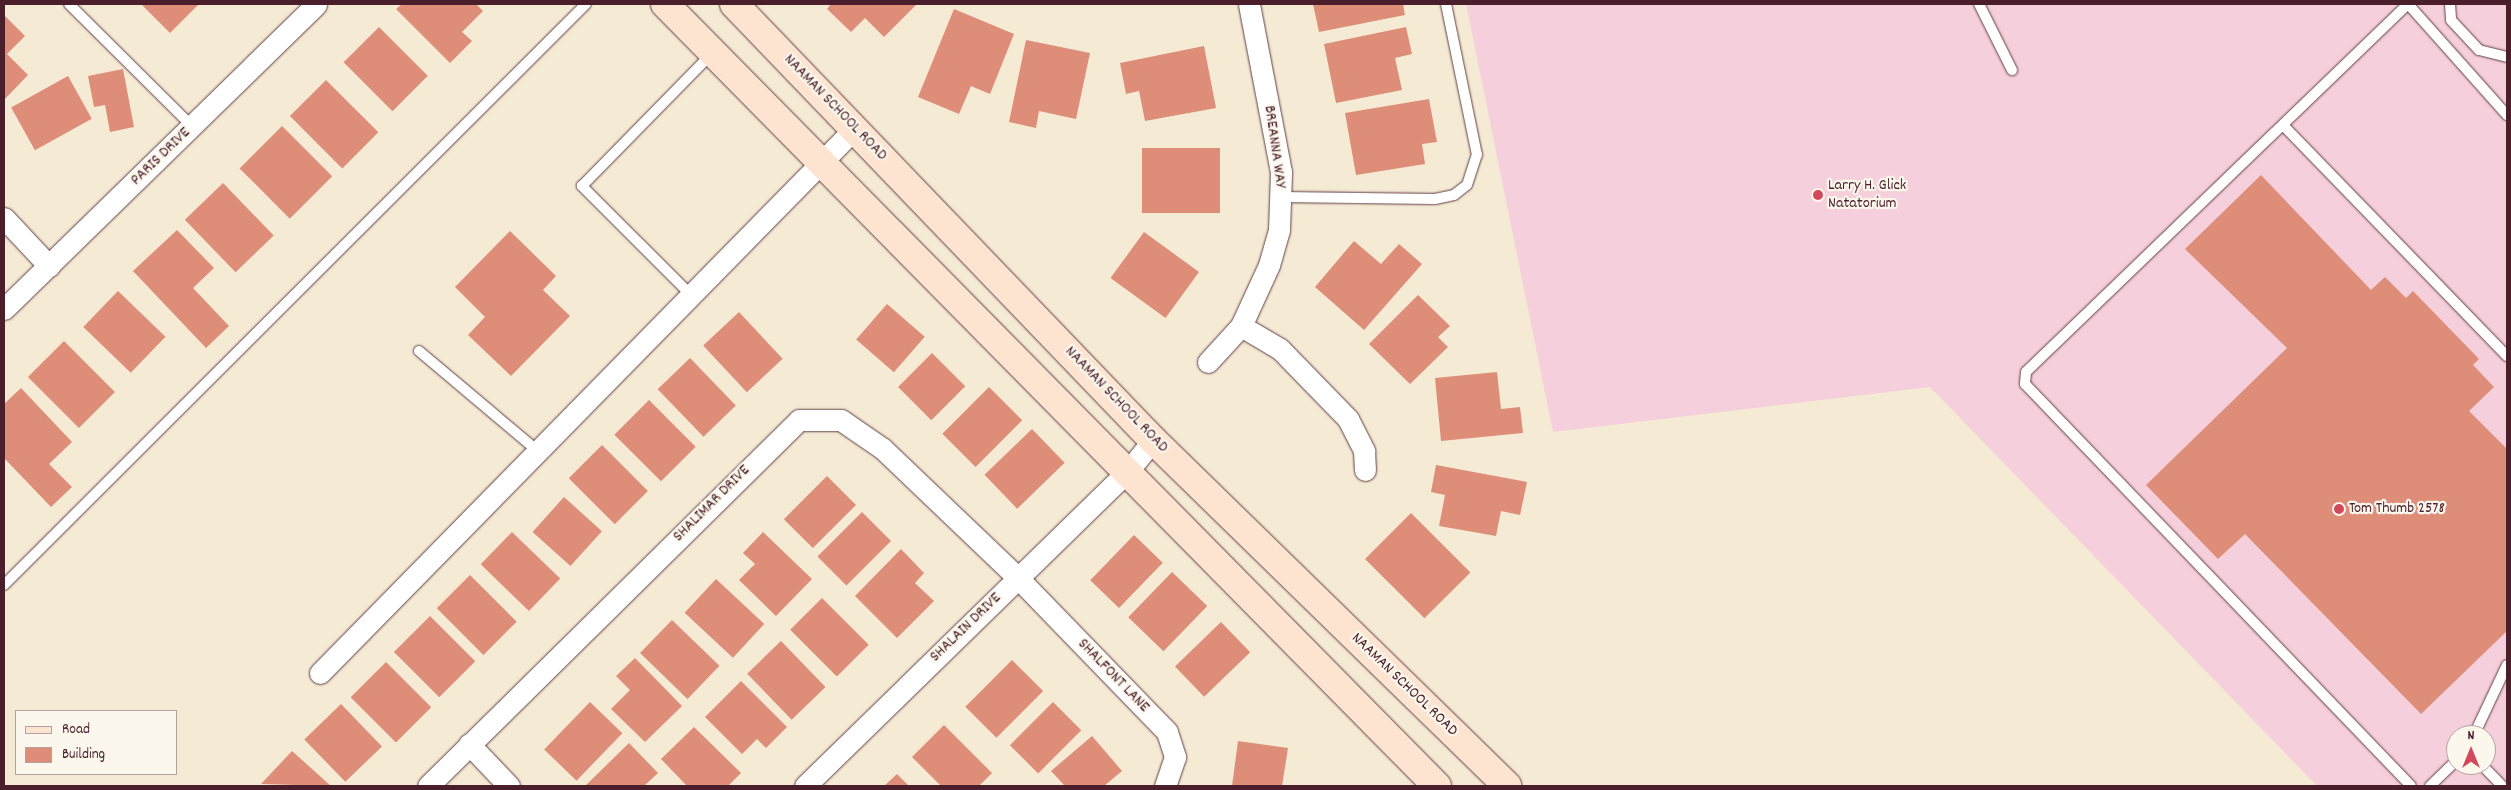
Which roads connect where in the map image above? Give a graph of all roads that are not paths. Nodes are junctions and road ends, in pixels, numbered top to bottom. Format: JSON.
{"nodes":[{"id":1,"x":69,"y":4,"type":"edge"},
{"id":2,"x":316,"y":4,"type":"edge"},
{"id":3,"x":586,"y":4,"type":"edge"},
{"id":4,"x":665,"y":4,"type":"edge"},
{"id":5,"x":734,"y":4,"type":"edge"},
{"id":6,"x":1249,"y":4,"type":"edge"},
{"id":7,"x":1446,"y":4,"type":"edge"},
{"id":8,"x":1978,"y":4,"type":"edge"},
{"id":9,"x":2408,"y":4,"type":"edge"},
{"id":10,"x":2450,"y":4,"type":"edge"},
{"id":11,"x":713,"y":52,"type":"junction"},
{"id":12,"x":2507,"y":57,"type":"edge"},
{"id":13,"x":2012,"y":70,"type":"dead end"},
{"id":14,"x":2507,"y":114,"type":"edge"},
{"id":15,"x":2283,"y":125,"type":"junction"},
{"id":16,"x":192,"y":126,"type":"junction"},
{"id":17,"x":855,"y":128,"type":"junction"},
{"id":18,"x":824,"y":164,"type":"junction"},
{"id":19,"x":1281,"y":196,"type":"junction"},
{"id":20,"x":4,"y":218,"type":"edge"},
{"id":21,"x":49,"y":266,"type":"junction"},
{"id":22,"x":693,"y":296,"type":"junction"},
{"id":23,"x":4,"y":309,"type":"edge"},
{"id":24,"x":1241,"y":326,"type":"junction"},
{"id":25,"x":419,"y":351,"type":"dead end"},
{"id":26,"x":2507,"y":356,"type":"edge"},
{"id":27,"x":1208,"y":362,"type":"dead end"},
{"id":28,"x":1153,"y":440,"type":"junction"},
{"id":29,"x":539,"y":452,"type":"junction"},
{"id":30,"x":1365,"y":470,"type":"dead end"},
{"id":31,"x":1128,"y":471,"type":"junction"},
{"id":32,"x":1018,"y":578,"type":"junction"},
{"id":33,"x":4,"y":585,"type":"edge"},
{"id":34,"x":2507,"y":665,"type":"edge"},
{"id":35,"x":320,"y":673,"type":"dead end"},
{"id":36,"x":2479,"y":725,"type":"edge"},
{"id":37,"x":470,"y":744,"type":"junction"},
{"id":38,"x":2446,"y":771,"type":"edge"},
{"id":39,"x":2492,"y":775,"type":"edge"},
{"id":40,"x":1428,"y":784,"type":"edge"},
{"id":41,"x":428,"y":786,"type":"edge"},
{"id":42,"x":509,"y":786,"type":"edge"},
{"id":43,"x":805,"y":786,"type":"edge"},
{"id":44,"x":1165,"y":786,"type":"edge"},
{"id":45,"x":1507,"y":786,"type":"edge"},
{"id":46,"x":2411,"y":786,"type":"edge"},
{"id":47,"x":2430,"y":786,"type":"edge"},
{"id":48,"x":2502,"y":786,"type":"edge"}],
"edges":[{"from":1,"to":16,"type":"lane"},
{"from":2,"to":16,"type":"street","name":"PARIS DRIVE"},
{"from":3,"to":33,"type":"lane"},
{"from":4,"to":11,"type":"main road"},
{"from":5,"to":17,"type":"main road","name":"NAAMAN SCHOOL ROAD"},
{"from":6,"to":19,"type":"street","name":"BREANNA WAY"},
{"from":7,"to":19,"type":"lane"},
{"from":8,"to":13,"type":"lane"},
{"from":9,"to":14,"type":"lane"},
{"from":9,"to":15,"type":"lane"},
{"from":10,"to":12,"type":"lane"},
{"from":11,"to":18,"type":"main road"},
{"from":11,"to":22,"type":"lane"},
{"from":15,"to":26,"type":"lane"},
{"from":15,"to":46,"type":"lane"},
{"from":16,"to":21,"type":"street","name":"PARIS DRIVE"},
{"from":17,"to":18,"type":"street"},
{"from":17,"to":28,"type":"main road","name":"NAAMAN SCHOOL ROAD"},
{"from":18,"to":22,"type":"street"},
{"from":18,"to":31,"type":"main road"},
{"from":19,"to":24,"type":"street","name":"BREANNA WAY"},
{"from":20,"to":21,"type":"street"},
{"from":21,"to":23,"type":"street","name":"PARIS DRIVE"},
{"from":22,"to":29,"type":"street"},
{"from":24,"to":27,"type":"street","name":"BREANNA WAY"},
{"from":24,"to":30,"type":"street"},
{"from":25,"to":29,"type":"lane"},
{"from":28,"to":31,"type":"street"},
{"from":28,"to":45,"type":"main road","name":"NAAMAN SCHOOL ROAD"},
{"from":29,"to":35,"type":"street"},
{"from":31,"to":32,"type":"street","name":"SHALAIN DRIVE"},
{"from":31,"to":40,"type":"main road"},
{"from":32,"to":37,"type":"street","name":"SHALIMAR DRIVE"},
{"from":32,"to":43,"type":"street","name":"SHALAIN DRIVE"},
{"from":32,"to":44,"type":"street","name":"SHALFONT LANE"},
{"from":34,"to":36,"type":"lane"},
{"from":37,"to":41,"type":"street","name":"SHALIMAR DRIVE"},
{"from":37,"to":42,"type":"street"},
{"from":38,"to":47,"type":"lane"},
{"from":39,"to":48,"type":"lane"}]}
